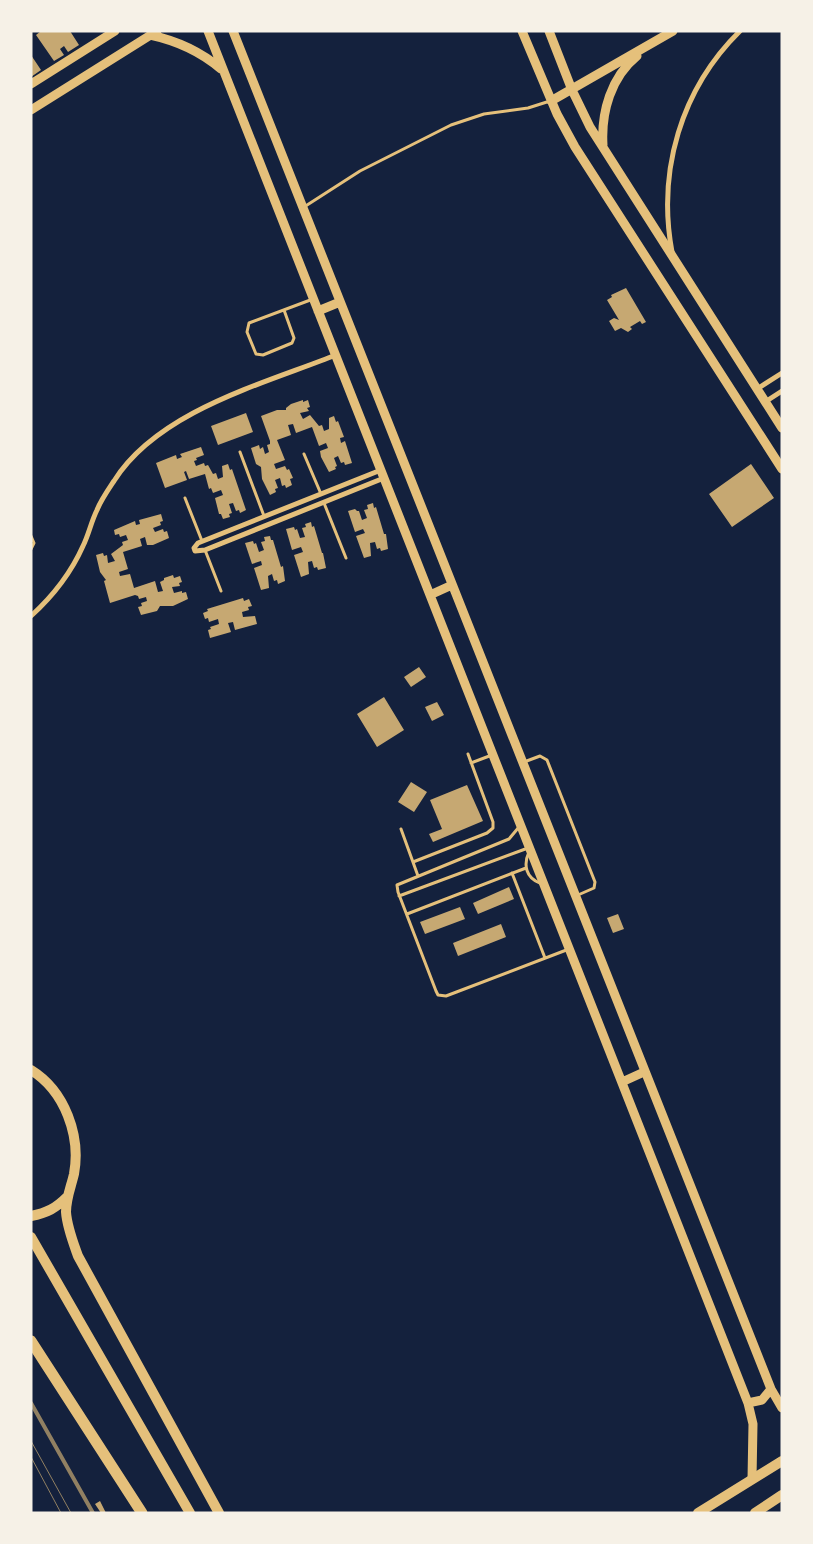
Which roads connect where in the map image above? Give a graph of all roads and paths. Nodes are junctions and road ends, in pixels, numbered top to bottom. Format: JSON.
{"nodes":[{"id":1,"x":115,"y":31,"type":"edge"},
{"id":2,"x":208,"y":31,"type":"edge"},
{"id":3,"x":232,"y":31,"type":"edge"},
{"id":4,"x":522,"y":31,"type":"edge"},
{"id":5,"x":549,"y":31,"type":"edge"},
{"id":6,"x":673,"y":31,"type":"edge"},
{"id":7,"x":740,"y":31,"type":"edge"},
{"id":8,"x":154,"y":33,"type":"edge"},
{"id":9,"x":652,"y":44,"type":"junction"},
{"id":10,"x":224,"y":71,"type":"junction"},
{"id":11,"x":31,"y":84,"type":"edge"},
{"id":12,"x":572,"y":90,"type":"junction"},
{"id":13,"x":550,"y":101,"type":"junction"},
{"id":14,"x":31,"y":110,"type":"edge"},
{"id":15,"x":603,"y":148,"type":"junction"},
{"id":16,"x":302,"y":208,"type":"junction"},
{"id":17,"x":673,"y":257,"type":"junction"},
{"id":18,"x":313,"y":299,"type":"junction"},
{"id":19,"x":340,"y":302,"type":"junction"},
{"id":20,"x":284,"y":310,"type":"junction"},
{"id":21,"x":318,"y":311,"type":"junction"},
{"id":22,"x":336,"y":355,"type":"junction"},
{"id":23,"x":782,"y":373,"type":"edge"},
{"id":24,"x":757,"y":389,"type":"junction"},
{"id":25,"x":782,"y":391,"type":"edge"},
{"id":26,"x":765,"y":402,"type":"junction"},
{"id":27,"x":782,"y":428,"type":"edge"},
{"id":28,"x":240,"y":452,"type":"dead end"},
{"id":29,"x":304,"y":454,"type":"dead end"},
{"id":30,"x":782,"y":469,"type":"edge"},
{"id":31,"x":382,"y":474,"type":"junction"},
{"id":32,"x":320,"y":494,"type":"junction"},
{"id":33,"x":185,"y":498,"type":"dead end"},
{"id":34,"x":324,"y":502,"type":"junction"},
{"id":35,"x":264,"y":517,"type":"junction"},
{"id":36,"x":31,"y":536,"type":"edge"},
{"id":37,"x":202,"y":542,"type":"junction"},
{"id":38,"x":31,"y":549,"type":"edge"},
{"id":39,"x":205,"y":550,"type":"junction"},
{"id":40,"x":346,"y":558,"type":"dead end"},
{"id":41,"x":452,"y":585,"type":"junction"},
{"id":42,"x":221,"y":591,"type":"dead end"},
{"id":43,"x":430,"y":595,"type":"junction"},
{"id":44,"x":31,"y":616,"type":"edge"},
{"id":45,"x":468,"y":754,"type":"dead end"},
{"id":46,"x":493,"y":754,"type":"junction"},
{"id":47,"x":471,"y":763,"type":"junction"},
{"id":48,"x":522,"y":763,"type":"junction"},
{"id":49,"x":520,"y":825,"type":"junction"},
{"id":50,"x":401,"y":829,"type":"dead end"},
{"id":51,"x":530,"y":848,"type":"junction"},
{"id":52,"x":412,"y":862,"type":"junction"},
{"id":53,"x":526,"y":868,"type":"junction"},
{"id":54,"x":512,"y":874,"type":"junction"},
{"id":55,"x":418,"y":876,"type":"junction"},
{"id":56,"x":544,"y":883,"type":"junction"},
{"id":57,"x":400,"y":896,"type":"junction"},
{"id":58,"x":575,"y":896,"type":"junction"},
{"id":59,"x":407,"y":914,"type":"junction"},
{"id":60,"x":569,"y":949,"type":"junction"},
{"id":61,"x":545,"y":958,"type":"junction"},
{"id":62,"x":31,"y":1070,"type":"edge"},
{"id":63,"x":644,"y":1072,"type":"junction"},
{"id":64,"x":622,"y":1082,"type":"junction"},
{"id":65,"x":67,"y":1197,"type":"junction"},
{"id":66,"x":31,"y":1216,"type":"edge"},
{"id":67,"x":31,"y":1237,"type":"edge"},
{"id":68,"x":31,"y":1341,"type":"edge"},
{"id":69,"x":771,"y":1389,"type":"junction"},
{"id":70,"x":748,"y":1403,"type":"junction"},
{"id":71,"x":782,"y":1408,"type":"edge"},
{"id":72,"x":782,"y":1461,"type":"edge"},
{"id":73,"x":752,"y":1479,"type":"junction"},
{"id":74,"x":782,"y":1495,"type":"edge"},
{"id":75,"x":142,"y":1513,"type":"edge"},
{"id":76,"x":190,"y":1513,"type":"edge"},
{"id":77,"x":219,"y":1513,"type":"edge"},
{"id":78,"x":698,"y":1513,"type":"edge"},
{"id":79,"x":755,"y":1513,"type":"edge"}],
"edges":[{"from":1,"to":11,"type":"street"},
{"from":2,"to":10,"type":"street"},
{"from":3,"to":16,"type":"street"},
{"from":4,"to":13,"type":"street"},
{"from":5,"to":12,"type":"street"},
{"from":6,"to":9,"type":"street"},
{"from":7,"to":17,"type":"street"},
{"from":8,"to":10,"type":"street"},
{"from":8,"to":14,"type":"street"},
{"from":9,"to":12,"type":"street"},
{"from":9,"to":15,"type":"street"},
{"from":10,"to":18,"type":"street"},
{"from":12,"to":13,"type":"street"},
{"from":12,"to":15,"type":"street"},
{"from":13,"to":16,"type":"lane"},
{"from":13,"to":30,"type":"street"},
{"from":15,"to":17,"type":"street"},
{"from":16,"to":19,"type":"street"},
{"from":17,"to":24,"type":"street"},
{"from":18,"to":20,"type":"lane"},
{"from":18,"to":21,"type":"street"},
{"from":19,"to":21,"type":"street"},
{"from":19,"to":41,"type":"street"},
{"from":20,"to":20,"type":"lane"},
{"from":21,"to":22,"type":"street"},
{"from":22,"to":31,"type":"street"},
{"from":22,"to":44,"type":"street"},
{"from":23,"to":24,"type":"street"},
{"from":24,"to":26,"type":"street"},
{"from":25,"to":26,"type":"street"},
{"from":26,"to":27,"type":"street"},
{"from":28,"to":35,"type":"lane"},
{"from":29,"to":32,"type":"lane"},
{"from":31,"to":32,"type":"street"},
{"from":31,"to":34,"type":"street"},
{"from":31,"to":43,"type":"street"},
{"from":32,"to":35,"type":"street"},
{"from":33,"to":37,"type":"lane"},
{"from":34,"to":39,"type":"street"},
{"from":34,"to":40,"type":"lane"},
{"from":35,"to":37,"type":"street"},
{"from":36,"to":38,"type":"lane"},
{"from":37,"to":39,"type":"street"},
{"from":39,"to":42,"type":"lane"},
{"from":41,"to":43,"type":"street"},
{"from":41,"to":48,"type":"street"},
{"from":43,"to":46,"type":"street"},
{"from":45,"to":47,"type":"lane"},
{"from":46,"to":47,"type":"lane"},
{"from":46,"to":49,"type":"street"},
{"from":47,"to":52,"type":"lane"},
{"from":48,"to":58,"type":"street"},
{"from":48,"to":58,"type":"lane"},
{"from":49,"to":51,"type":"street"},
{"from":49,"to":55,"type":"lane"},
{"from":50,"to":52,"type":"lane"},
{"from":51,"to":53,"type":"lane"},
{"from":51,"to":56,"type":"street"},
{"from":51,"to":57,"type":"lane"},
{"from":52,"to":55,"type":"lane"},
{"from":53,"to":54,"type":"lane"},
{"from":53,"to":56,"type":"lane"},
{"from":54,"to":59,"type":"lane"},
{"from":54,"to":61,"type":"lane"},
{"from":55,"to":57,"type":"lane"},
{"from":56,"to":60,"type":"street"},
{"from":57,"to":59,"type":"lane"},
{"from":58,"to":63,"type":"street"},
{"from":59,"to":61,"type":"lane"},
{"from":60,"to":61,"type":"lane"},
{"from":60,"to":64,"type":"street"},
{"from":62,"to":65,"type":"main road"},
{"from":63,"to":64,"type":"street"},
{"from":63,"to":69,"type":"street"},
{"from":64,"to":70,"type":"street"},
{"from":65,"to":66,"type":"main road"},
{"from":65,"to":77,"type":"main road"},
{"from":67,"to":76,"type":"main road"},
{"from":68,"to":75,"type":"main road"},
{"from":69,"to":70,"type":"street"},
{"from":69,"to":71,"type":"street"},
{"from":70,"to":73,"type":"street"},
{"from":72,"to":73,"type":"main road"},
{"from":73,"to":78,"type":"main road"},
{"from":74,"to":79,"type":"main road"}]}
